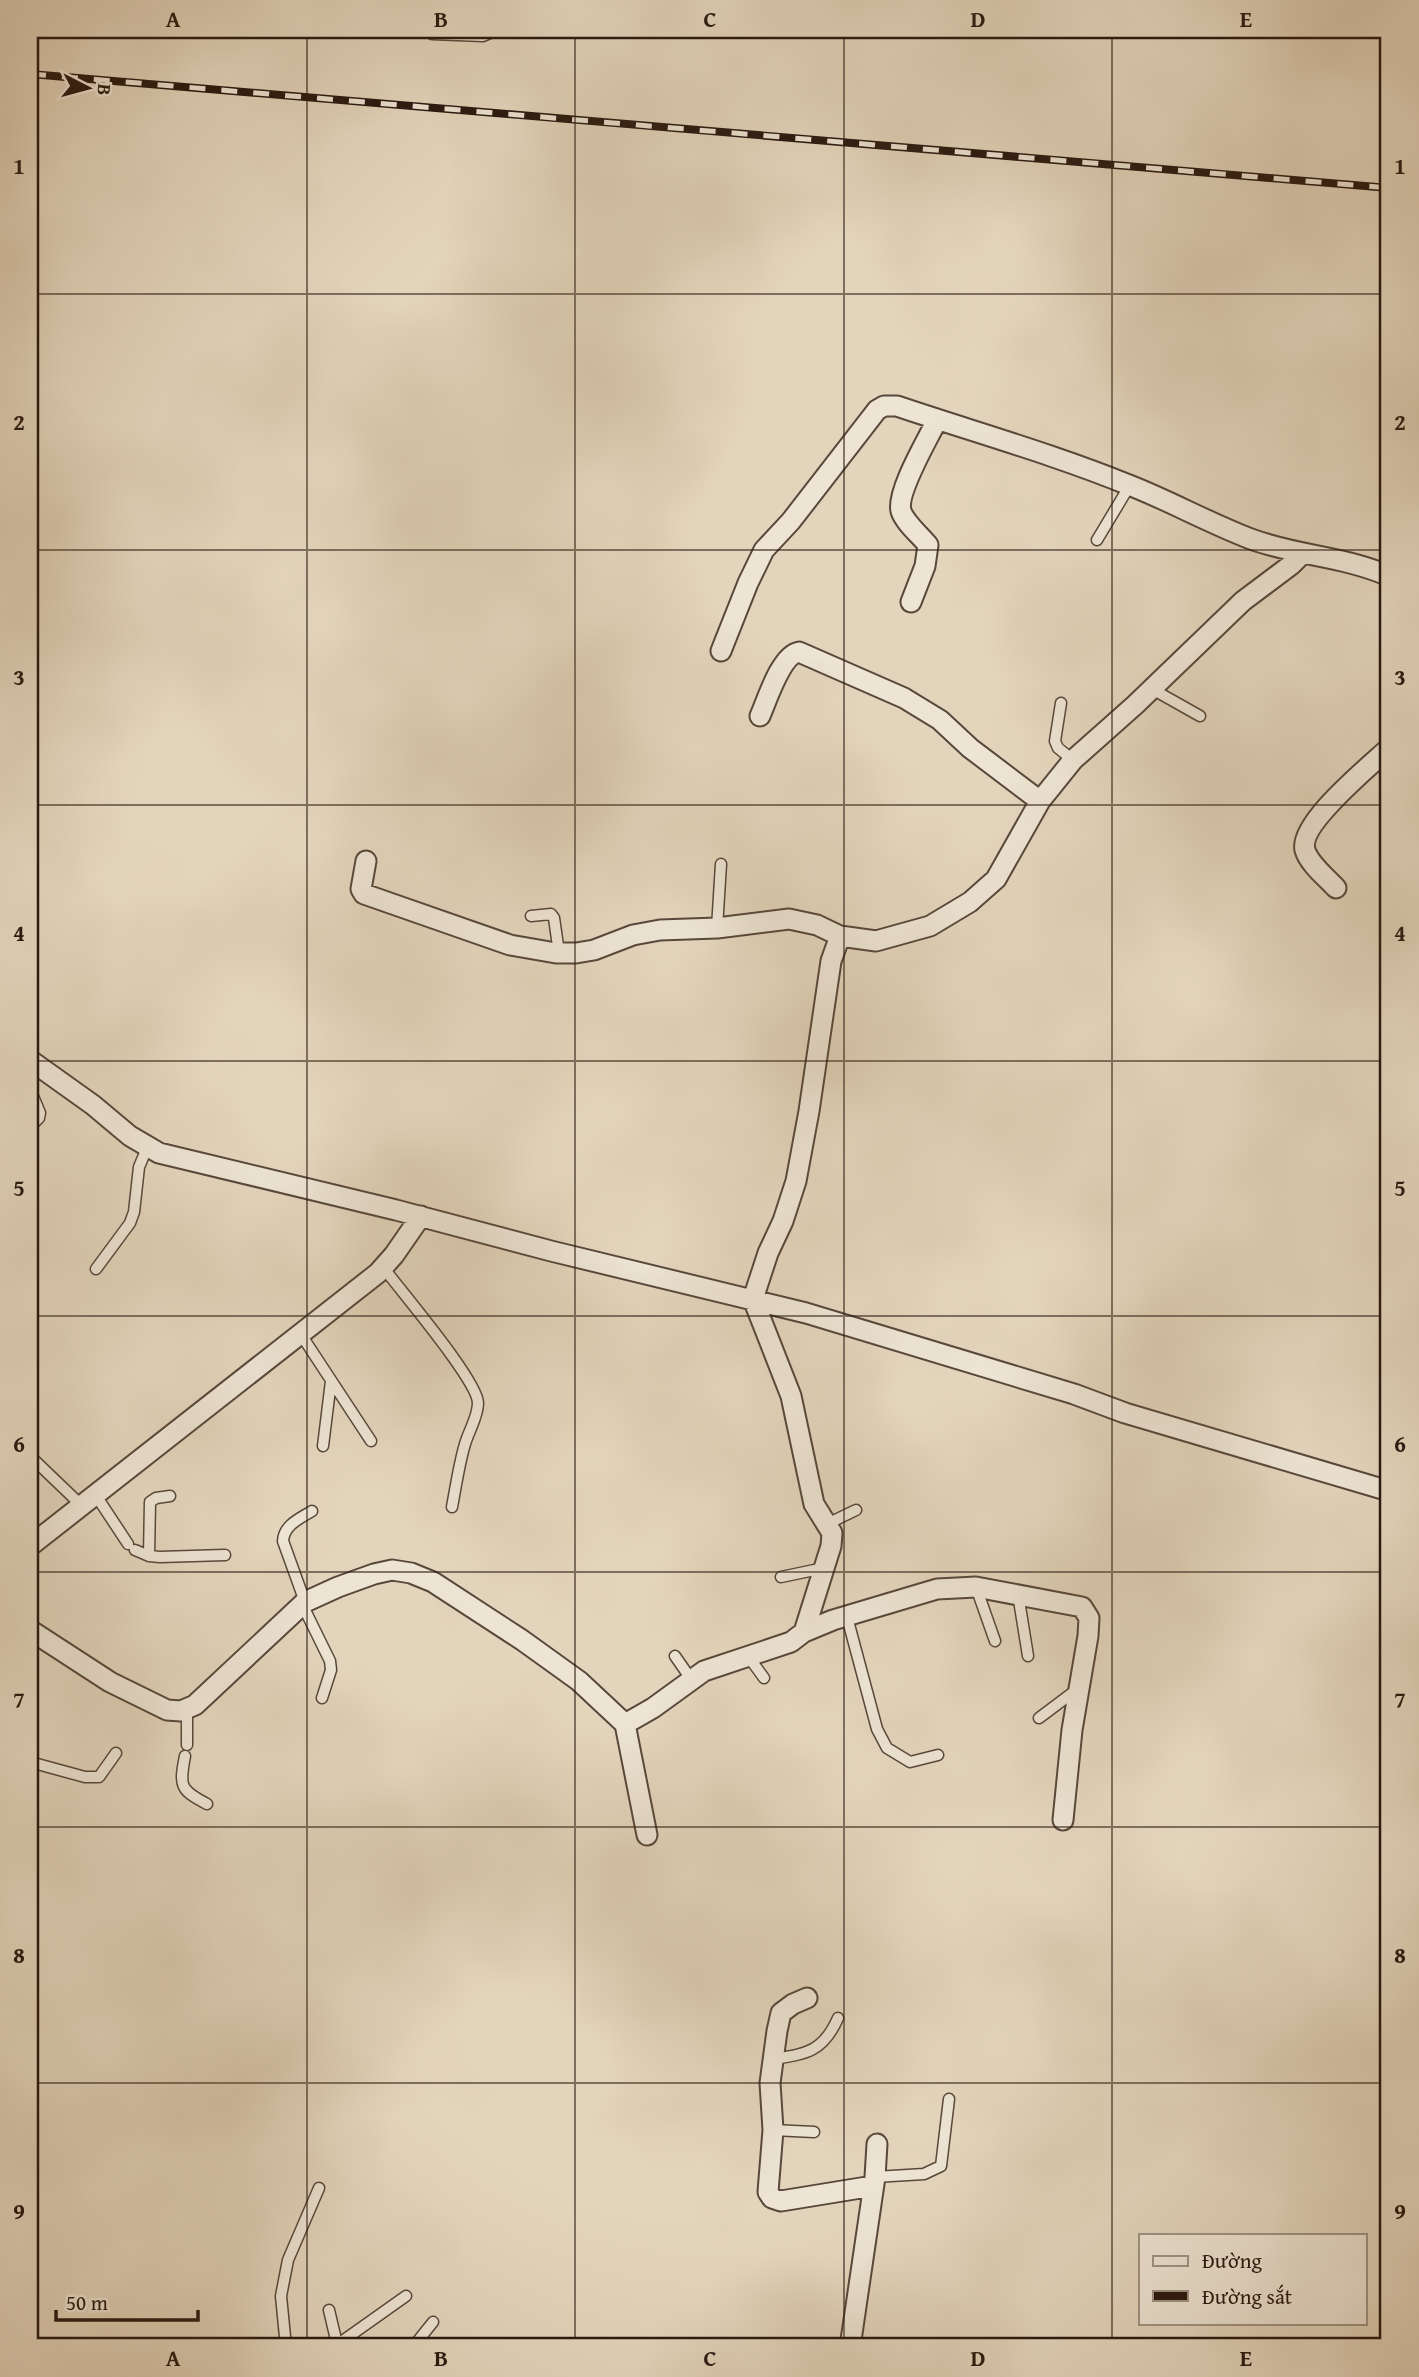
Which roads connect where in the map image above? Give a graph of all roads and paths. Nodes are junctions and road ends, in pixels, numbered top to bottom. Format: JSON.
{"nodes":[{"id":1,"x":497,"y":30,"type":"edge"},
{"id":2,"x":432,"y":34,"type":"dead end"},
{"id":3,"x":937,"y":420,"type":"junction"},
{"id":4,"x":1130,"y":485,"type":"junction"},
{"id":5,"x":1097,"y":541,"type":"dead end"},
{"id":6,"x":1301,"y":554,"type":"junction"},
{"id":7,"x":1389,"y":576,"type":"edge"},
{"id":8,"x":911,"y":602,"type":"dead end"},
{"id":9,"x":721,"y":652,"type":"dead end"},
{"id":10,"x":1152,"y":689,"type":"junction"},
{"id":11,"x":1061,"y":702,"type":"dead end"},
{"id":12,"x":760,"y":716,"type":"dead end"},
{"id":13,"x":1200,"y":716,"type":"dead end"},
{"id":14,"x":1389,"y":748,"type":"edge"},
{"id":15,"x":1073,"y":760,"type":"junction"},
{"id":16,"x":1040,"y":801,"type":"junction"},
{"id":17,"x":366,"y":861,"type":"dead end"},
{"id":18,"x":721,"y":864,"type":"dead end"},
{"id":19,"x":1336,"y":888,"type":"dead end"},
{"id":20,"x":531,"y":916,"type":"dead end"},
{"id":21,"x":718,"y":928,"type":"junction"},
{"id":22,"x":840,"y":936,"type":"junction"},
{"id":23,"x":559,"y":953,"type":"junction"},
{"id":24,"x":30,"y":1059,"type":"edge"},
{"id":25,"x":30,"y":1089,"type":"edge"},
{"id":26,"x":30,"y":1127,"type":"edge"},
{"id":27,"x":147,"y":1147,"type":"junction"},
{"id":28,"x":421,"y":1216,"type":"junction"},
{"id":29,"x":383,"y":1268,"type":"junction"},
{"id":30,"x":96,"y":1269,"type":"dead end"},
{"id":31,"x":753,"y":1299,"type":"junction"},
{"id":32,"x":300,"y":1333,"type":"junction"},
{"id":33,"x":331,"y":1380,"type":"junction"},
{"id":34,"x":371,"y":1441,"type":"dead end"},
{"id":35,"x":323,"y":1447,"type":"dead end"},
{"id":36,"x":30,"y":1456,"type":"edge"},
{"id":37,"x":1389,"y":1491,"type":"edge"},
{"id":38,"x":170,"y":1496,"type":"dead end"},
{"id":39,"x":88,"y":1499,"type":"junction"},
{"id":40,"x":452,"y":1507,"type":"dead end"},
{"id":41,"x":856,"y":1510,"type":"dead end"},
{"id":42,"x":312,"y":1511,"type":"dead end"},
{"id":43,"x":827,"y":1524,"type":"junction"},
{"id":44,"x":30,"y":1546,"type":"edge"},
{"id":45,"x":226,"y":1555,"type":"dead end"},
{"id":46,"x":149,"y":1556,"type":"junction"},
{"id":47,"x":824,"y":1567,"type":"junction"},
{"id":48,"x":781,"y":1577,"type":"dead end"},
{"id":49,"x":976,"y":1587,"type":"junction"},
{"id":50,"x":1018,"y":1594,"type":"junction"},
{"id":51,"x":304,"y":1603,"type":"junction"},
{"id":52,"x":847,"y":1617,"type":"junction"},
{"id":53,"x":30,"y":1630,"type":"edge"},
{"id":54,"x":804,"y":1632,"type":"junction"},
{"id":55,"x":995,"y":1641,"type":"dead end"},
{"id":56,"x":747,"y":1655,"type":"junction"},
{"id":57,"x":675,"y":1656,"type":"dead end"},
{"id":58,"x":1028,"y":1656,"type":"dead end"},
{"id":59,"x":764,"y":1678,"type":"dead end"},
{"id":60,"x":691,"y":1679,"type":"junction"},
{"id":61,"x":1079,"y":1687,"type":"junction"},
{"id":62,"x":322,"y":1698,"type":"dead end"},
{"id":63,"x":187,"y":1708,"type":"junction"},
{"id":64,"x":1039,"y":1718,"type":"dead end"},
{"id":65,"x":625,"y":1724,"type":"junction"},
{"id":66,"x":116,"y":1753,"type":"dead end"},
{"id":67,"x":938,"y":1755,"type":"dead end"},
{"id":68,"x":30,"y":1762,"type":"edge"},
{"id":69,"x":207,"y":1804,"type":"dead end"},
{"id":70,"x":1063,"y":1820,"type":"dead end"},
{"id":71,"x":647,"y":1835,"type":"dead end"},
{"id":72,"x":807,"y":1998,"type":"dead end"},
{"id":73,"x":838,"y":2018,"type":"dead end"},
{"id":74,"x":773,"y":2059,"type":"junction"},
{"id":75,"x":949,"y":2099,"type":"dead end"},
{"id":76,"x":773,"y":2130,"type":"junction"},
{"id":77,"x":814,"y":2132,"type":"dead end"},
{"id":78,"x":877,"y":2144,"type":"dead end"},
{"id":79,"x":874,"y":2181,"type":"junction"},
{"id":80,"x":319,"y":2188,"type":"dead end"},
{"id":81,"x":406,"y":2296,"type":"dead end"},
{"id":82,"x":329,"y":2310,"type":"dead end"},
{"id":83,"x":433,"y":2322,"type":"dead end"},
{"id":84,"x":336,"y":2346,"type":"edge"},
{"id":85,"x":286,"y":2347,"type":"edge"},
{"id":86,"x":413,"y":2347,"type":"edge"},
{"id":87,"x":850,"y":2347,"type":"edge"}],
"edges":[{"from":1,"to":2,"type":"lane"},
{"from":3,"to":4,"type":"street"},
{"from":3,"to":8,"type":"street"},
{"from":3,"to":9,"type":"street"},
{"from":4,"to":5,"type":"lane"},
{"from":4,"to":6,"type":"street"},
{"from":6,"to":7,"type":"street"},
{"from":6,"to":10,"type":"street"},
{"from":10,"to":13,"type":"lane"},
{"from":10,"to":15,"type":"street"},
{"from":11,"to":15,"type":"lane"},
{"from":12,"to":16,"type":"street"},
{"from":14,"to":19,"type":"street"},
{"from":15,"to":16,"type":"street"},
{"from":16,"to":22,"type":"street"},
{"from":17,"to":23,"type":"street"},
{"from":18,"to":21,"type":"lane"},
{"from":20,"to":23,"type":"lane"},
{"from":21,"to":22,"type":"street"},
{"from":21,"to":23,"type":"street"},
{"from":22,"to":31,"type":"street"},
{"from":24,"to":27,"type":"street"},
{"from":25,"to":26,"type":"lane"},
{"from":27,"to":28,"type":"street"},
{"from":27,"to":30,"type":"lane"},
{"from":28,"to":29,"type":"street"},
{"from":28,"to":31,"type":"street"},
{"from":29,"to":32,"type":"street"},
{"from":29,"to":40,"type":"lane"},
{"from":31,"to":37,"type":"street"},
{"from":31,"to":43,"type":"street"},
{"from":32,"to":33,"type":"lane"},
{"from":32,"to":39,"type":"street"},
{"from":33,"to":34,"type":"lane"},
{"from":33,"to":35,"type":"lane"},
{"from":36,"to":39,"type":"lane"},
{"from":38,"to":46,"type":"lane"},
{"from":39,"to":44,"type":"street"},
{"from":39,"to":46,"type":"lane"},
{"from":41,"to":43,"type":"lane"},
{"from":42,"to":51,"type":"lane"},
{"from":43,"to":47,"type":"street"},
{"from":45,"to":46,"type":"lane"},
{"from":47,"to":48,"type":"lane"},
{"from":47,"to":54,"type":"street"},
{"from":49,"to":50,"type":"street"},
{"from":49,"to":52,"type":"street"},
{"from":49,"to":55,"type":"lane"},
{"from":50,"to":58,"type":"lane"},
{"from":50,"to":61,"type":"street"},
{"from":51,"to":62,"type":"lane"},
{"from":51,"to":63,"type":"street"},
{"from":51,"to":65,"type":"street"},
{"from":52,"to":54,"type":"street"},
{"from":52,"to":67,"type":"lane"},
{"from":53,"to":63,"type":"street"},
{"from":54,"to":56,"type":"street"},
{"from":56,"to":59,"type":"lane"},
{"from":56,"to":60,"type":"street"},
{"from":57,"to":60,"type":"lane"},
{"from":60,"to":65,"type":"street"},
{"from":61,"to":64,"type":"lane"},
{"from":61,"to":70,"type":"street"},
{"from":63,"to":69,"type":"lane"},
{"from":65,"to":71,"type":"street"},
{"from":66,"to":68,"type":"lane"},
{"from":72,"to":74,"type":"street"},
{"from":73,"to":74,"type":"lane"},
{"from":74,"to":76,"type":"street"},
{"from":75,"to":79,"type":"lane"},
{"from":76,"to":77,"type":"lane"},
{"from":76,"to":79,"type":"street"},
{"from":78,"to":79,"type":"street"},
{"from":79,"to":87,"type":"street"},
{"from":80,"to":85,"type":"lane"},
{"from":81,"to":84,"type":"lane"},
{"from":82,"to":84,"type":"lane"},
{"from":83,"to":86,"type":"lane"}]}
